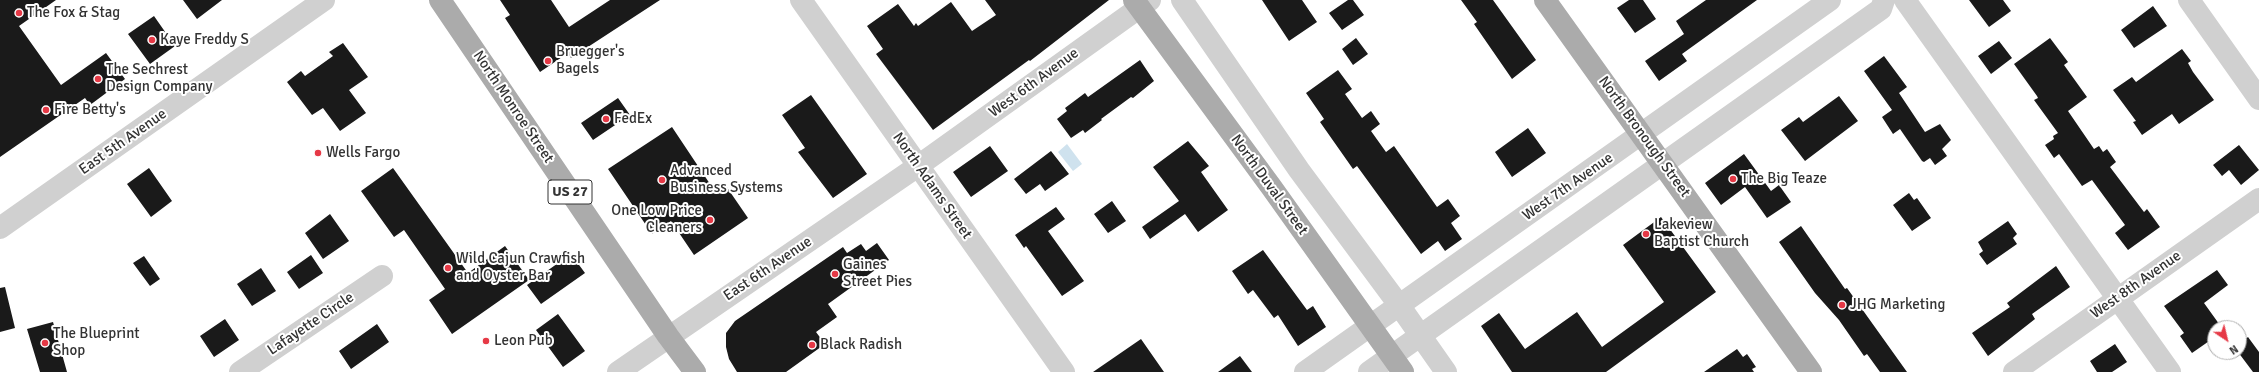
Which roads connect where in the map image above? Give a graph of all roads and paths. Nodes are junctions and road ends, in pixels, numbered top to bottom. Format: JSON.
{"nodes":[{"id":1,"x":324,"y":0,"type":"edge"},
{"id":2,"x":440,"y":0,"type":"edge"},
{"id":3,"x":802,"y":0,"type":"edge"},
{"id":4,"x":1182,"y":0,"type":"edge"},
{"id":5,"x":1545,"y":0,"type":"edge"},
{"id":6,"x":1830,"y":0,"type":"edge"},
{"id":7,"x":1884,"y":0,"type":"edge"},
{"id":8,"x":1905,"y":0,"type":"edge"},
{"id":9,"x":2189,"y":0,"type":"edge"},
{"id":10,"x":1141,"y":3,"type":"edge"},
{"id":11,"x":2259,"y":99,"type":"edge"},
{"id":12,"x":1642,"y":134,"type":"junction"},
{"id":13,"x":1663,"y":162,"type":"junction"},
{"id":14,"x":918,"y":166,"type":"junction"},
{"id":15,"x":2259,"y":199,"type":"edge"},
{"id":16,"x":1545,"y":203,"type":"junction"},
{"id":17,"x":0,"y":228,"type":"edge"},
{"id":18,"x":1565,"y":232,"type":"junction"},
{"id":19,"x":382,"y":276,"type":"dead end"},
{"id":20,"x":2118,"y":298,"type":"junction"},
{"id":21,"x":1399,"y":305,"type":"junction"},
{"id":22,"x":1370,"y":325,"type":"junction"},
{"id":23,"x":1420,"y":335,"type":"junction"},
{"id":24,"x":668,"y":336,"type":"junction"},
{"id":25,"x":1397,"y":364,"type":"edge"},
{"id":26,"x":240,"y":372,"type":"edge"},
{"id":27,"x":618,"y":372,"type":"edge"},
{"id":28,"x":695,"y":372,"type":"edge"},
{"id":29,"x":1064,"y":372,"type":"edge"},
{"id":30,"x":1305,"y":372,"type":"edge"},
{"id":31,"x":1369,"y":372,"type":"edge"},
{"id":32,"x":1446,"y":372,"type":"edge"},
{"id":33,"x":1811,"y":372,"type":"edge"},
{"id":34,"x":2014,"y":372,"type":"edge"},
{"id":35,"x":2170,"y":372,"type":"edge"}],
"edges":[{"from":1,"to":17,"type":"street","name":"East 5th Avenue"},
{"from":2,"to":24,"type":"main road","name":"North Monroe Street","number":"US 27"},
{"from":3,"to":14,"type":"street","name":"North Adams Street"},
{"from":4,"to":21,"type":"street"},
{"from":5,"to":12,"type":"main road","name":"North Bronough Street"},
{"from":6,"to":12,"type":"street","name":"West 7th Avenue"},
{"from":7,"to":13,"type":"street"},
{"from":8,"to":20,"type":"street"},
{"from":9,"to":11,"type":"street"},
{"from":10,"to":14,"type":"street","name":"West 6th Avenue"},
{"from":10,"to":22,"type":"main road","name":"North Duval Street"},
{"from":12,"to":13,"type":"main road","name":"North Bronough Street"},
{"from":12,"to":16,"type":"street","name":"West 7th Avenue"},
{"from":13,"to":18,"type":"street"},
{"from":13,"to":33,"type":"main road","name":"North Bronough Street"},
{"from":14,"to":24,"type":"street","name":"East 6th Avenue"},
{"from":14,"to":29,"type":"street","name":"North Adams Street"},
{"from":15,"to":20,"type":"street","name":"West 8th Avenue"},
{"from":16,"to":18,"type":"street"},
{"from":16,"to":21,"type":"street","name":"West 7th Avenue"},
{"from":18,"to":23,"type":"street"},
{"from":19,"to":26,"type":"street","name":"Lafayette Circle"},
{"from":20,"to":34,"type":"street","name":"West 8th Avenue"},
{"from":20,"to":35,"type":"street"},
{"from":21,"to":22,"type":"street","name":"West 7th Avenue"},
{"from":21,"to":23,"type":"street"},
{"from":22,"to":25,"type":"main road","name":"North Duval Street"},
{"from":22,"to":30,"type":"street","name":"West 7th Avenue"},
{"from":23,"to":25,"type":"street"},
{"from":23,"to":32,"type":"street"},
{"from":24,"to":27,"type":"street","name":"East 6th Avenue"},
{"from":24,"to":28,"type":"main road","name":"North Monroe Street","number":"US 27"},
{"from":25,"to":31,"type":"street"}]}
